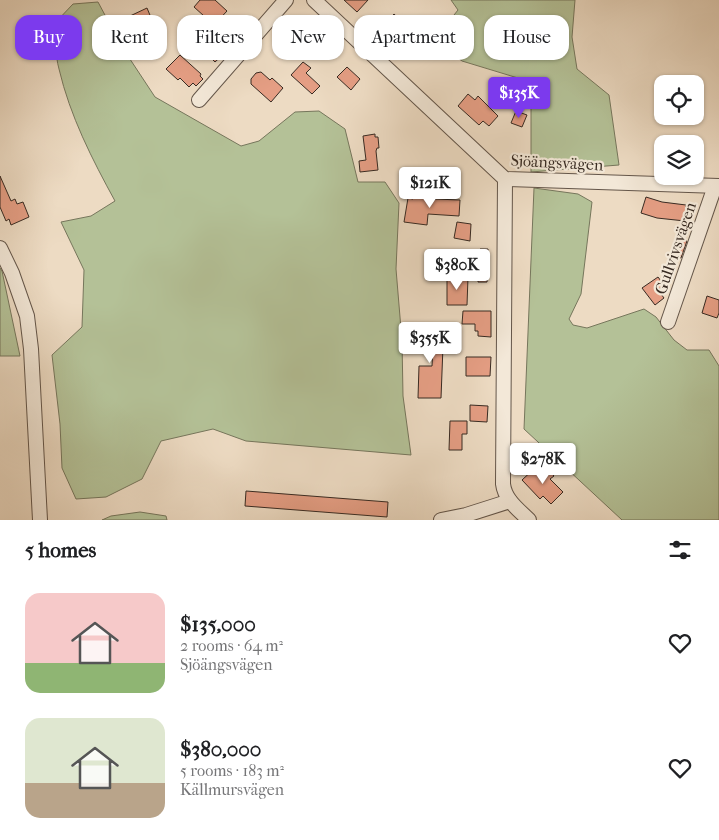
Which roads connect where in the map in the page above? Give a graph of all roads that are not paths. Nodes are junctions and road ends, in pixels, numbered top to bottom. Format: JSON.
{"nodes":[{"id":1,"x":286,"y":0,"type":"edge"},
{"id":2,"x":314,"y":0,"type":"edge"},
{"id":3,"x":199,"y":100,"type":"dead end"},
{"id":4,"x":505,"y":179,"type":"junction"},
{"id":5,"x":717,"y":186,"type":"edge"},
{"id":6,"x":0,"y":248,"type":"edge"},
{"id":7,"x":668,"y":322,"type":"dead end"},
{"id":8,"x":510,"y":501,"type":"junction"},
{"id":9,"x":466,"y":518,"type":"edge"},
{"id":10,"x":40,"y":520,"type":"edge"},
{"id":11,"x":441,"y":520,"type":"edge"},
{"id":12,"x":528,"y":520,"type":"edge"}],
"edges":[{"from":1,"to":3,"type":"street"},
{"from":2,"to":4,"type":"street","name":"Sjöängsvägen"},
{"from":4,"to":5,"type":"street","name":"Sjöängsvägen"},
{"from":4,"to":8,"type":"street"},
{"from":5,"to":7,"type":"street","name":"Gullvivsvägen"},
{"from":6,"to":10,"type":"street"},
{"from":8,"to":9,"type":"street"},
{"from":8,"to":12,"type":"street"},
{"from":9,"to":11,"type":"street"}]}
